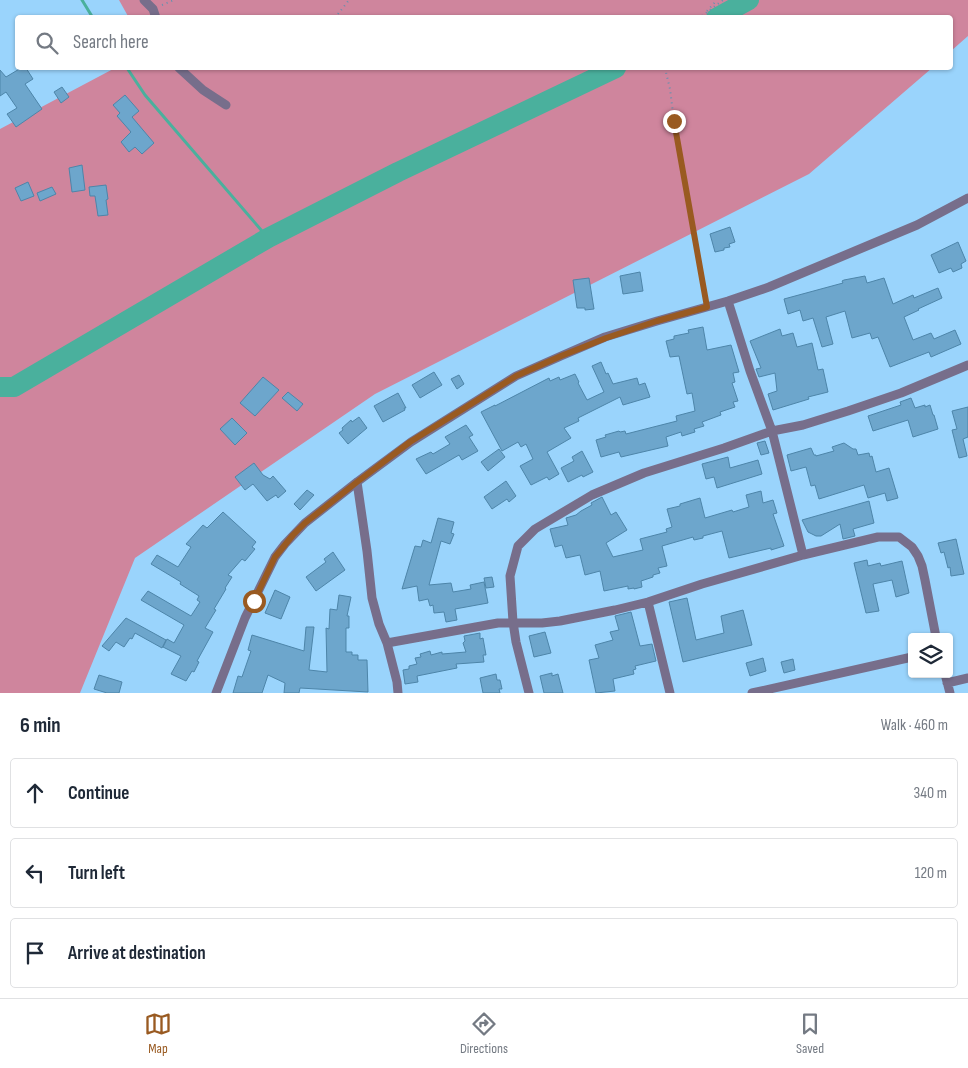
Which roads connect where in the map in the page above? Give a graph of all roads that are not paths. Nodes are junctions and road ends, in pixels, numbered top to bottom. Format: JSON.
{"nodes":[{"id":1,"x":144,"y":0,"type":"edge"},
{"id":2,"x":154,"y":13,"type":"edge"},
{"id":3,"x":181,"y":70,"type":"edge"},
{"id":4,"x":226,"y":105,"type":"dead end"},
{"id":5,"x":968,"y":198,"type":"edge"},
{"id":6,"x":728,"y":302,"type":"junction"},
{"id":7,"x":968,"y":365,"type":"edge"},
{"id":8,"x":772,"y":431,"type":"junction"},
{"id":9,"x":357,"y":482,"type":"junction"},
{"id":10,"x":803,"y":555,"type":"junction"},
{"id":11,"x":648,"y":602,"type":"junction"},
{"id":12,"x":512,"y":622,"type":"junction"},
{"id":13,"x":935,"y":633,"type":"edge"},
{"id":14,"x":387,"y":644,"type":"junction"},
{"id":15,"x":908,"y":658,"type":"edge"},
{"id":16,"x":946,"y":678,"type":"edge"},
{"id":17,"x":953,"y":678,"type":"edge"},
{"id":18,"x":968,"y":678,"type":"edge"},
{"id":19,"x":216,"y":693,"type":"edge"},
{"id":20,"x":398,"y":693,"type":"edge"},
{"id":21,"x":529,"y":693,"type":"edge"},
{"id":22,"x":670,"y":693,"type":"edge"},
{"id":23,"x":752,"y":693,"type":"edge"},
{"id":24,"x":950,"y":693,"type":"edge"}],
"edges":[{"from":1,"to":2,"type":"street"},
{"from":3,"to":4,"type":"street"},
{"from":5,"to":6,"type":"street"},
{"from":6,"to":8,"type":"street"},
{"from":6,"to":9,"type":"street"},
{"from":7,"to":8,"type":"street"},
{"from":8,"to":10,"type":"street"},
{"from":8,"to":12,"type":"street"},
{"from":9,"to":14,"type":"street"},
{"from":9,"to":19,"type":"street"},
{"from":10,"to":11,"type":"street"},
{"from":10,"to":13,"type":"street"},
{"from":11,"to":12,"type":"street"},
{"from":11,"to":22,"type":"street"},
{"from":12,"to":14,"type":"street"},
{"from":12,"to":21,"type":"street"},
{"from":14,"to":20,"type":"street"},
{"from":15,"to":23,"type":"street"},
{"from":16,"to":24,"type":"street"},
{"from":17,"to":18,"type":"street"}]}
